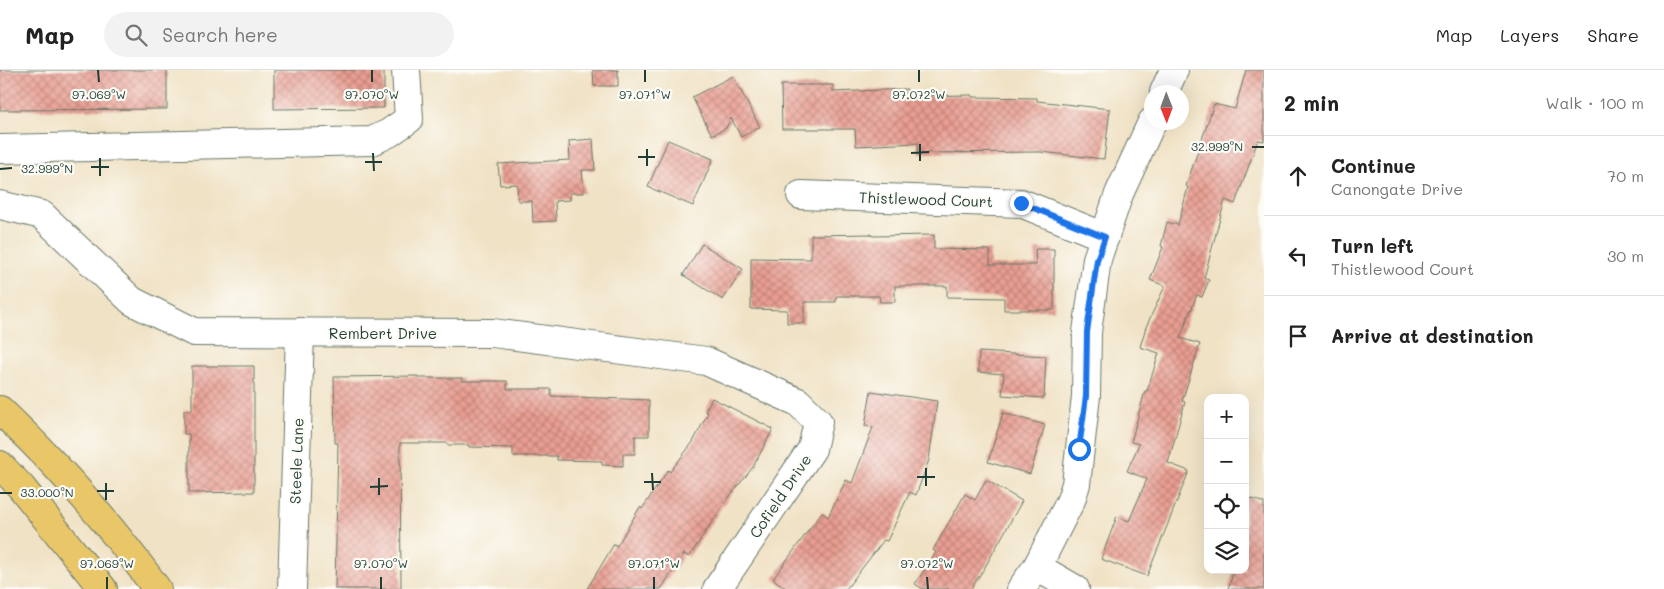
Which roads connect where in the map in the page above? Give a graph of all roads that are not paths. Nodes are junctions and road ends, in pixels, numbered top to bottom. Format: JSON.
{"nodes":[{"id":1,"x":406,"y":70,"type":"edge"},
{"id":2,"x":1174,"y":70,"type":"edge"},
{"id":3,"x":1167,"y":85,"type":"edge"},
{"id":4,"x":1148,"y":130,"type":"edge"},
{"id":5,"x":0,"y":149,"type":"edge"},
{"id":6,"x":801,"y":195,"type":"dead end"},
{"id":7,"x":0,"y":205,"type":"edge"},
{"id":8,"x":1105,"y":237,"type":"junction"},
{"id":9,"x":300,"y":332,"type":"junction"},
{"id":10,"x":798,"y":402,"type":"joint"},
{"id":11,"x":0,"y":410,"type":"edge"},
{"id":12,"x":0,"y":465,"type":"edge"},
{"id":13,"x":1037,"y":567,"type":"junction"},
{"id":14,"x":103,"y":589,"type":"edge"},
{"id":15,"x":157,"y":589,"type":"edge"},
{"id":16,"x":292,"y":589,"type":"edge"},
{"id":17,"x":717,"y":589,"type":"edge"},
{"id":18,"x":1021,"y":589,"type":"edge"},
{"id":19,"x":1075,"y":589,"type":"edge"}],
"edges":[{"from":1,"to":5,"type":"street"},
{"from":2,"to":3,"type":"street"},
{"from":4,"to":8,"type":"street"},
{"from":6,"to":8,"type":"street","name":"Thistlewood Court"},
{"from":7,"to":9,"type":"street","name":"Rembert Drive"},
{"from":8,"to":13,"type":"street"},
{"from":9,"to":10,"type":"street","name":"Rembert Drive"},
{"from":9,"to":16,"type":"street","name":"Steele Lane"},
{"from":10,"to":17,"type":"street","name":"Cofield Drive"},
{"from":11,"to":15,"type":"main road"},
{"from":12,"to":14,"type":"main road"},
{"from":13,"to":18,"type":"street"},
{"from":13,"to":19,"type":"street"}]}
